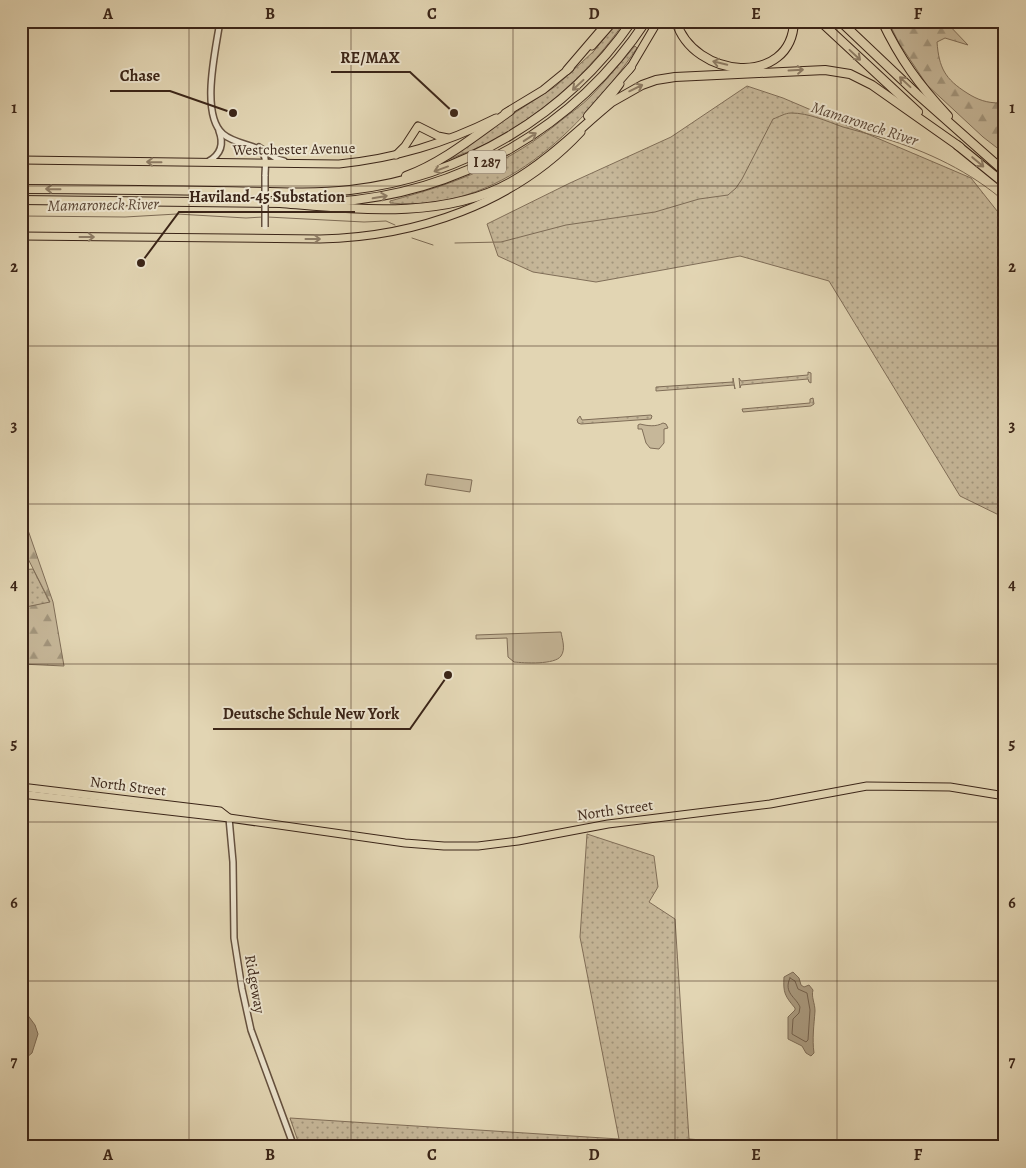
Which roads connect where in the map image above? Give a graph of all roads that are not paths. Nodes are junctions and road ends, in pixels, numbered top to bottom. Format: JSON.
{"nodes":[{"id":1,"x":220,"y":21,"type":"edge"},
{"id":2,"x":609,"y":21,"type":"edge"},
{"id":3,"x":614,"y":21,"type":"edge"},
{"id":4,"x":632,"y":21,"type":"edge"},
{"id":5,"x":646,"y":21,"type":"edge"},
{"id":6,"x":658,"y":21,"type":"edge"},
{"id":7,"x":676,"y":21,"type":"edge"},
{"id":8,"x":794,"y":21,"type":"edge"},
{"id":9,"x":820,"y":21,"type":"edge"},
{"id":10,"x":840,"y":21,"type":"edge"},
{"id":11,"x":882,"y":21,"type":"edge"},
{"id":12,"x":631,"y":67,"type":"junction"},
{"id":13,"x":567,"y":70,"type":"junction"},
{"id":14,"x":510,"y":111,"type":"junction"},
{"id":15,"x":596,"y":116,"type":"junction"},
{"id":16,"x":219,"y":130,"type":"junction"},
{"id":17,"x":570,"y":136,"type":"junction"},
{"id":18,"x":453,"y":138,"type":"junction"},
{"id":19,"x":966,"y":138,"type":"junction"},
{"id":20,"x":247,"y":145,"type":"junction"},
{"id":21,"x":960,"y":147,"type":"junction"},
{"id":22,"x":393,"y":156,"type":"junction"},
{"id":23,"x":21,"y":160,"type":"edge"},
{"id":24,"x":203,"y":163,"type":"junction"},
{"id":25,"x":265,"y":164,"type":"junction"},
{"id":26,"x":316,"y":165,"type":"junction"},
{"id":27,"x":1005,"y":172,"type":"edge"},
{"id":28,"x":1005,"y":184,"type":"edge"},
{"id":29,"x":379,"y":186,"type":"junction"},
{"id":30,"x":21,"y":189,"type":"edge"},
{"id":31,"x":21,"y":200,"type":"edge"},
{"id":32,"x":280,"y":203,"type":"junction"},
{"id":33,"x":21,"y":236,"type":"edge"},
{"id":34,"x":264,"y":239,"type":"junction"},
{"id":35,"x":21,"y":787,"type":"edge"},
{"id":36,"x":21,"y":794,"type":"edge"},
{"id":37,"x":1005,"y":796,"type":"edge"},
{"id":38,"x":229,"y":818,"type":"junction"},
{"id":39,"x":294,"y":1147,"type":"edge"}],
"edges":[{"from":1,"to":16,"type":"street"},
{"from":2,"to":13,"type":"highway"},
{"from":3,"to":13,"type":"main road","name":"Westchester Avenue"},
{"from":4,"to":29,"type":"highway","number":"I 287","one_way":true},
{"from":32,"to":5,"type":"highway","number":"I 287","one_way":true},
{"from":6,"to":12,"type":"main road"},
{"from":8,"to":7,"type":"highway","one_way":true},
{"from":9,"to":21,"type":"highway","one_way":true},
{"from":19,"to":10,"type":"highway","one_way":true},
{"from":11,"to":19,"type":"highway"},
{"from":12,"to":15,"type":"main road"},
{"from":12,"to":17,"type":"highway"},
{"from":13,"to":14,"type":"main road","name":"Westchester Avenue"},
{"from":14,"to":18,"type":"main road","name":"Westchester Avenue"},
{"from":14,"to":29,"type":"highway"},
{"from":15,"to":17,"type":"highway"},
{"from":15,"to":21,"type":"highway","one_way":true},
{"from":34,"to":15,"type":"main road","one_way":true},
{"from":16,"to":20,"type":"street"},
{"from":16,"to":24,"type":"street"},
{"from":17,"to":32,"type":"highway"},
{"from":18,"to":22,"type":"main road","name":"Westchester Avenue"},
{"from":18,"to":22,"type":"main road"},
{"from":19,"to":27,"type":"highway"},
{"from":20,"to":25,"type":"street"},
{"from":20,"to":26,"type":"street"},
{"from":21,"to":28,"type":"highway","one_way":true},
{"from":22,"to":26,"type":"main road","name":"Westchester Avenue"},
{"from":24,"to":23,"type":"main road","name":"Westchester Avenue","one_way":true},
{"from":24,"to":25,"type":"main road","name":"Westchester Avenue"},
{"from":25,"to":26,"type":"main road","name":"Westchester Avenue"},
{"from":25,"to":34,"type":"street","bridge":true},
{"from":29,"to":30,"type":"highway","number":"I 287","one_way":true},
{"from":31,"to":32,"type":"highway","number":"I 287"},
{"from":33,"to":34,"type":"main road","one_way":true},
{"from":35,"to":38,"type":"main road","name":"North Street"},
{"from":36,"to":38,"type":"main road","name":"North Street"},
{"from":37,"to":38,"type":"main road","name":"North Street"},
{"from":38,"to":39,"type":"street","name":"Ridgeway"}]}
